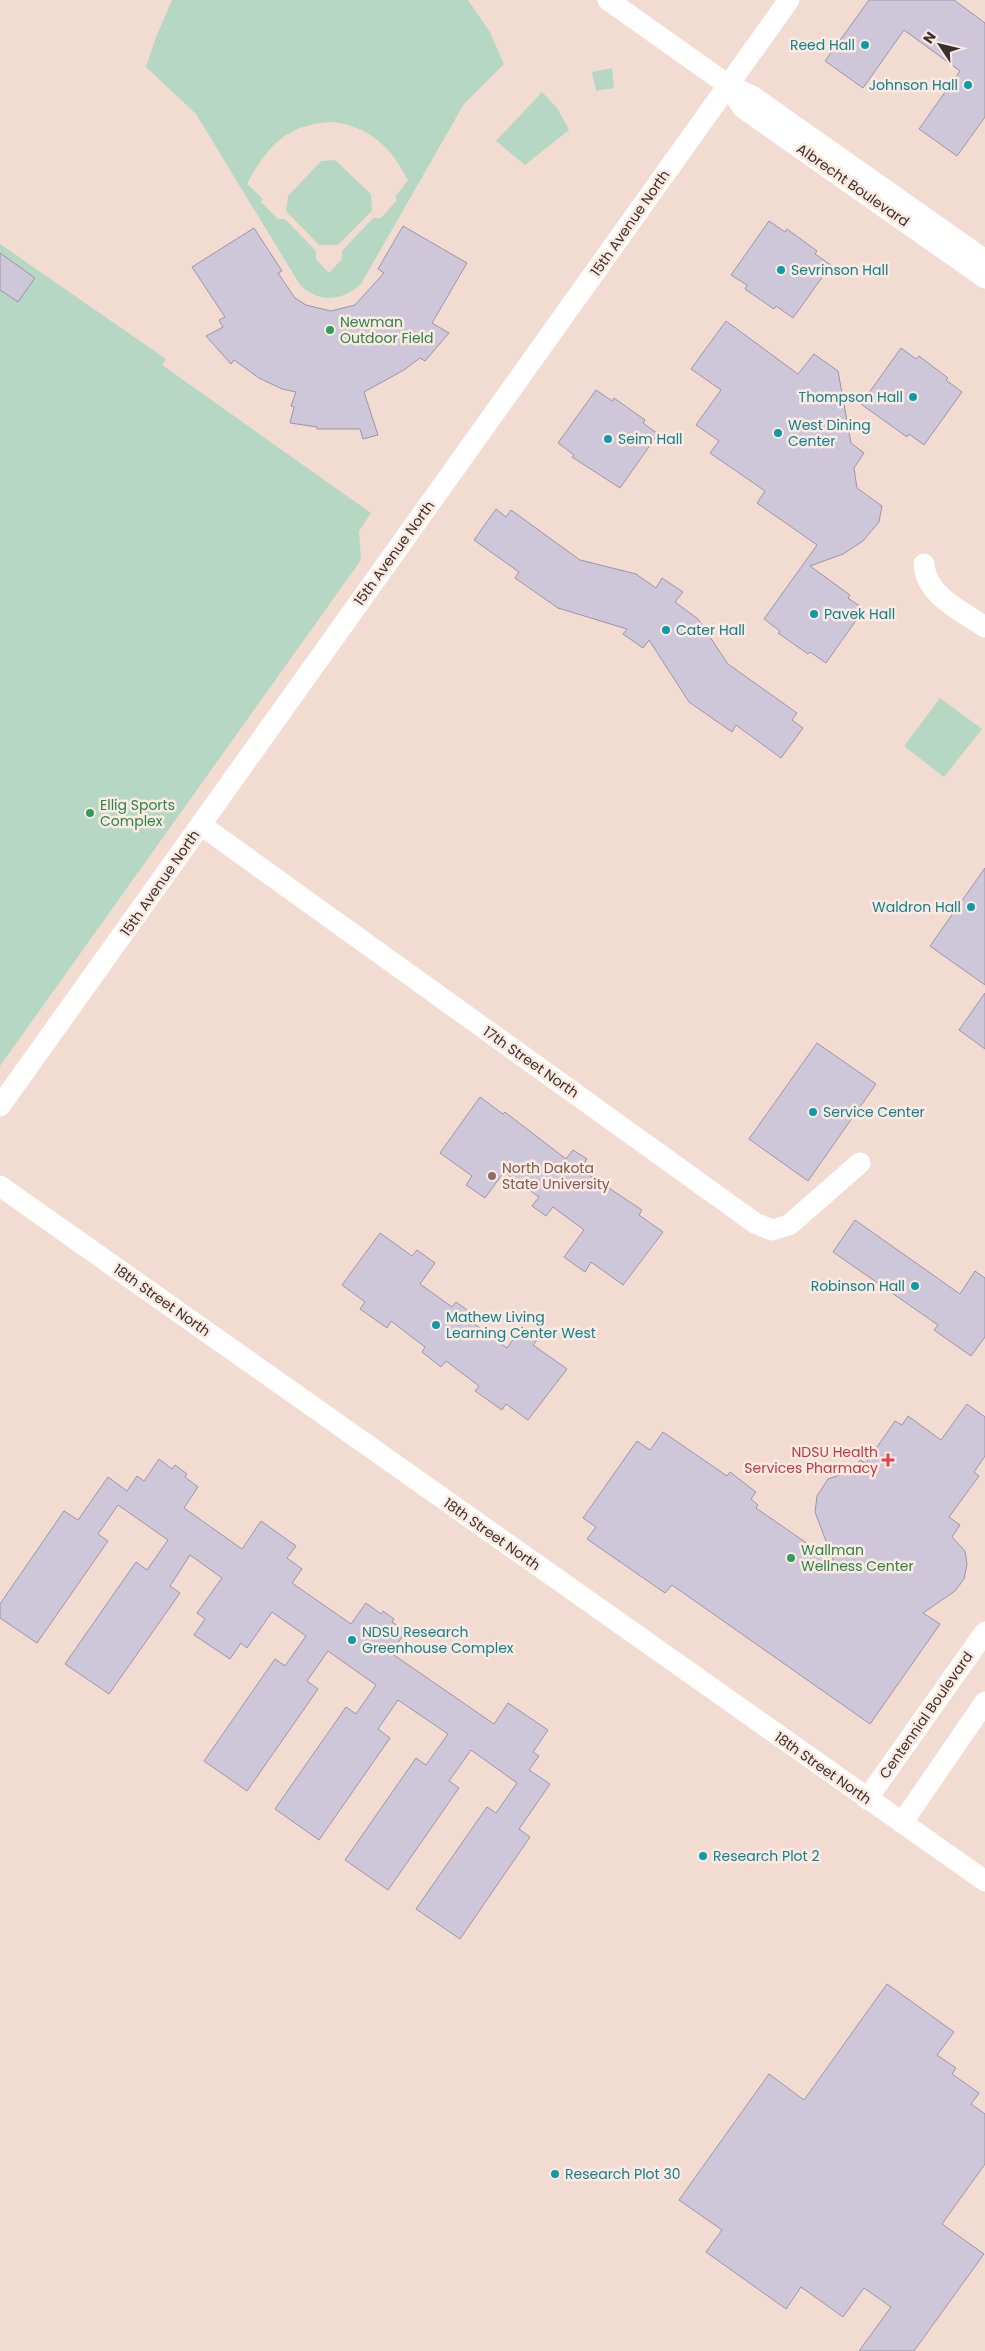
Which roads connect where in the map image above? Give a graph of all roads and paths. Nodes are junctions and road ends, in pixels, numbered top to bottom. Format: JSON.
{"nodes":[{"id":1,"x":608,"y":0,"type":"edge"},
{"id":2,"x":789,"y":0,"type":"edge"},
{"id":3,"x":728,"y":85,"type":"junction"},
{"id":4,"x":985,"y":260,"type":"edge"},
{"id":5,"x":985,"y":278,"type":"edge"},
{"id":6,"x":924,"y":564,"type":"dead end"},
{"id":7,"x":985,"y":627,"type":"edge"},
{"id":8,"x":201,"y":825,"type":"junction"},
{"id":9,"x":0,"y":1106,"type":"edge"},
{"id":10,"x":860,"y":1163,"type":"dead end"},
{"id":11,"x":0,"y":1186,"type":"edge"},
{"id":12,"x":985,"y":1632,"type":"edge"},
{"id":13,"x":985,"y":1702,"type":"edge"},
{"id":14,"x":867,"y":1799,"type":"junction"},
{"id":15,"x":902,"y":1823,"type":"junction"},
{"id":16,"x":985,"y":1881,"type":"edge"}],
"edges":[{"from":1,"to":3,"type":"street","name":"Albrecht Boulevard"},
{"from":2,"to":3,"type":"street","name":"15th Avenue North"},
{"from":3,"to":4,"type":"street","name":"Albrecht Boulevard"},
{"from":3,"to":5,"type":"street","name":"Albrecht Boulevard"},
{"from":3,"to":8,"type":"street","name":"15th Avenue North"},
{"from":6,"to":7,"type":"street"},
{"from":8,"to":9,"type":"street","name":"15th Avenue North"},
{"from":8,"to":10,"type":"street","name":"17th Street North"},
{"from":11,"to":14,"type":"street","name":"18th Street North"},
{"from":12,"to":14,"type":"street","name":"Centennial Boulevard"},
{"from":13,"to":15,"type":"street"},
{"from":14,"to":15,"type":"street","name":"18th Street North"},
{"from":15,"to":16,"type":"street","name":"18th Street North"}]}
